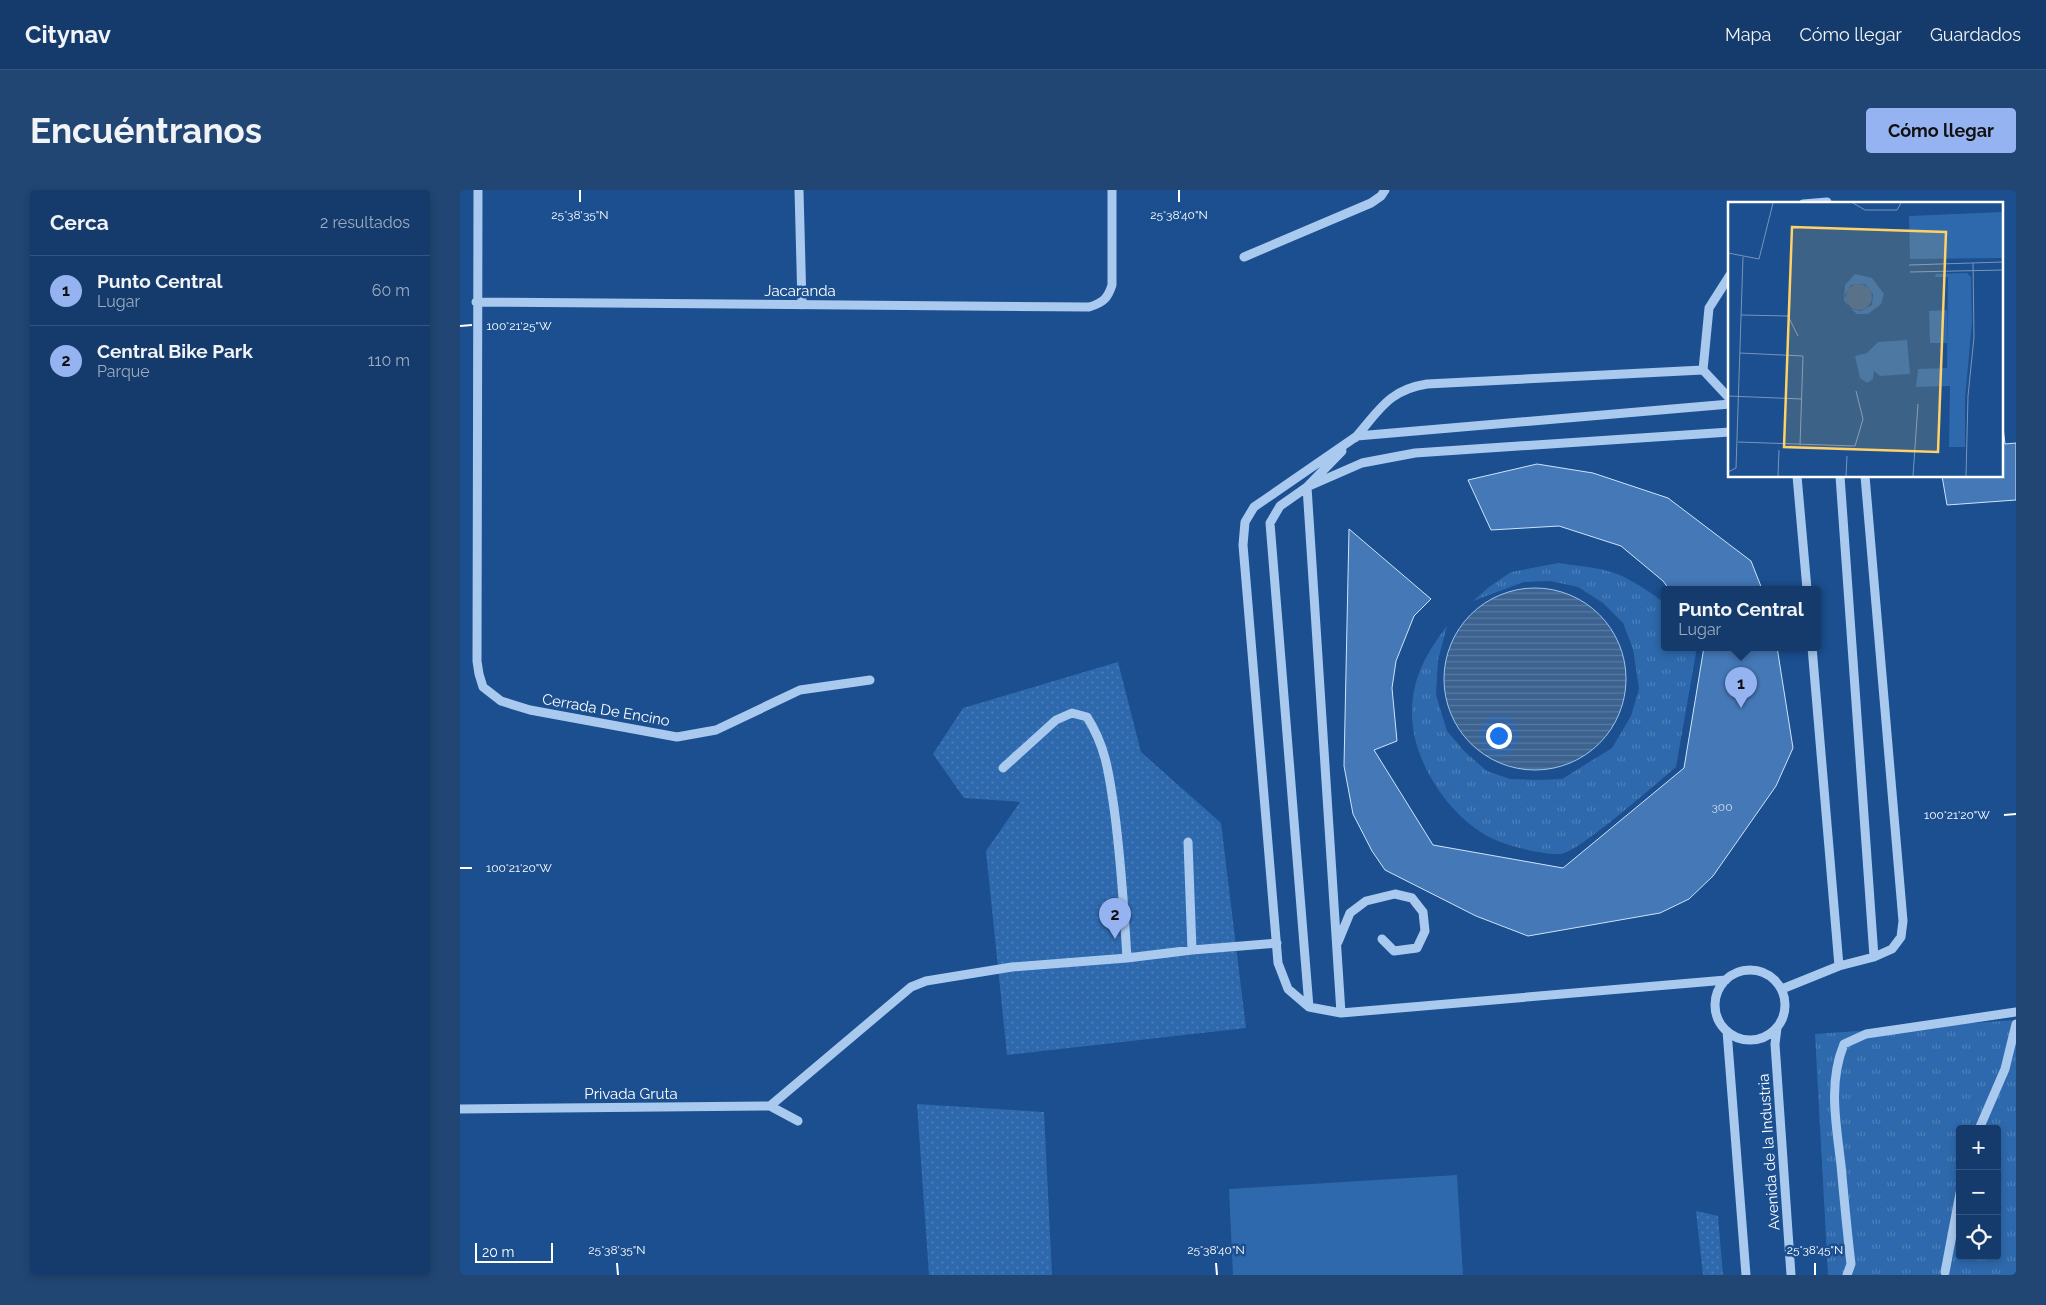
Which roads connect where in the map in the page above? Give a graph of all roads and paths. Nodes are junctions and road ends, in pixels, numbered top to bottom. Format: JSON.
{"nodes":[{"id":1,"x":478,"y":190,"type":"edge"},
{"id":2,"x":799,"y":190,"type":"edge"},
{"id":3,"x":1112,"y":190,"type":"edge"},
{"id":4,"x":1385,"y":190,"type":"edge"},
{"id":5,"x":1244,"y":257,"type":"dead end"},
{"id":6,"x":1728,"y":277,"type":"edge"},
{"id":7,"x":476,"y":302,"type":"junction"},
{"id":8,"x":802,"y":305,"type":"junction"},
{"id":9,"x":1703,"y":370,"type":"junction"},
{"id":10,"x":1728,"y":397,"type":"edge"},
{"id":11,"x":1728,"y":404,"type":"edge"},
{"id":12,"x":1728,"y":432,"type":"edge"},
{"id":13,"x":1357,"y":436,"type":"junction"},
{"id":14,"x":1797,"y":478,"type":"edge"},
{"id":15,"x":1840,"y":478,"type":"edge"},
{"id":16,"x":1865,"y":478,"type":"edge"},
{"id":17,"x":1307,"y":487,"type":"junction"},
{"id":18,"x":1807,"y":586,"type":"edge"},
{"id":19,"x":1812,"y":651,"type":"edge"},
{"id":20,"x":870,"y":680,"type":"dead end"},
{"id":21,"x":1003,"y":768,"type":"dead end"},
{"id":22,"x":1188,"y":842,"type":"dead end"},
{"id":23,"x":1382,"y":939,"type":"dead end"},
{"id":24,"x":1277,"y":943,"type":"junction"},
{"id":25,"x":1336,"y":944,"type":"junction"},
{"id":26,"x":1192,"y":950,"type":"junction"},
{"id":27,"x":1874,"y":957,"type":"junction"},
{"id":28,"x":1127,"y":958,"type":"junction"},
{"id":29,"x":1839,"y":966,"type":"junction"},
{"id":30,"x":1726,"y":980,"type":"junction"},
{"id":31,"x":1782,"y":989,"type":"junction"},
{"id":32,"x":1309,"y":1007,"type":"junction"},
{"id":33,"x":1341,"y":1012,"type":"junction"},
{"id":34,"x":2016,"y":1012,"type":"edge"},
{"id":35,"x":2016,"y":1024,"type":"edge"},
{"id":36,"x":1777,"y":1028,"type":"junction"},
{"id":37,"x":1728,"y":1032,"type":"junction"},
{"id":38,"x":770,"y":1106,"type":"junction"},
{"id":39,"x":460,"y":1109,"type":"edge"},
{"id":40,"x":798,"y":1121,"type":"dead end"},
{"id":41,"x":1981,"y":1125,"type":"edge"},
{"id":42,"x":1956,"y":1214,"type":"edge"},
{"id":43,"x":1945,"y":1272,"type":"dead end"},
{"id":44,"x":1746,"y":1275,"type":"edge"},
{"id":45,"x":1791,"y":1275,"type":"edge"},
{"id":46,"x":1847,"y":1275,"type":"edge"}],
"edges":[{"from":1,"to":7,"type":"street"},
{"from":2,"to":8,"type":"street"},
{"from":3,"to":8,"type":"street","name":"Jacaranda"},
{"from":4,"to":5,"type":"street"},
{"from":6,"to":9,"type":"street"},
{"from":7,"to":8,"type":"street","name":"Jacaranda"},
{"from":7,"to":20,"type":"street","name":"Cerrada De Encino"},
{"from":9,"to":10,"type":"street"},
{"from":9,"to":13,"type":"street"},
{"from":11,"to":13,"type":"street"},
{"from":12,"to":17,"type":"street"},
{"from":13,"to":17,"type":"street"},
{"from":13,"to":24,"type":"street"},
{"from":14,"to":18,"type":"street"},
{"from":15,"to":27,"type":"street"},
{"from":16,"to":27,"type":"street"},
{"from":17,"to":25,"type":"street"},
{"from":17,"to":32,"type":"street"},
{"from":19,"to":29,"type":"street"},
{"from":21,"to":28,"type":"street"},
{"from":22,"to":26,"type":"street"},
{"from":23,"to":25,"type":"street"},
{"from":24,"to":26,"type":"street"},
{"from":24,"to":32,"type":"street"},
{"from":25,"to":33,"type":"street"},
{"from":26,"to":28,"type":"street"},
{"from":27,"to":29,"type":"street"},
{"from":28,"to":38,"type":"street"},
{"from":29,"to":31,"type":"street"},
{"from":30,"to":31,"type":"street"},
{"from":30,"to":33,"type":"street"},
{"from":30,"to":37,"type":"street"},
{"from":31,"to":36,"type":"street"},
{"from":32,"to":33,"type":"street"},
{"from":34,"to":46,"type":"street"},
{"from":35,"to":41,"type":"street"},
{"from":36,"to":37,"type":"street"},
{"from":36,"to":45,"type":"street","name":"Avenida de la Industria"},
{"from":37,"to":44,"type":"street","name":"Avenida de la Industria"},
{"from":38,"to":39,"type":"street","name":"Privada Gruta"},
{"from":38,"to":40,"type":"street","name":"Privada Gruta"},
{"from":42,"to":43,"type":"street"}]}
